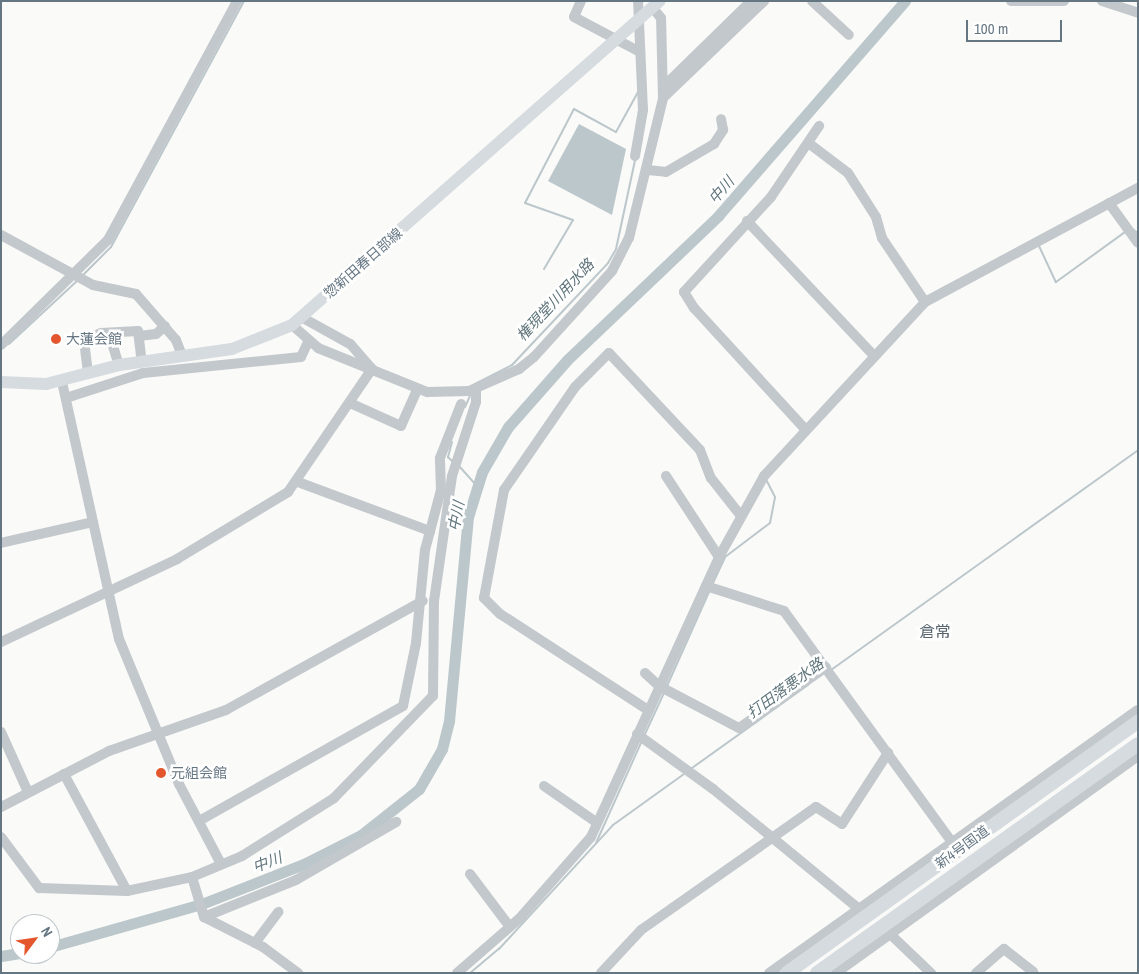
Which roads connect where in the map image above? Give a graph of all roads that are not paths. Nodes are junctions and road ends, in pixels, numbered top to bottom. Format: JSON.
{"nodes":[{"id":1,"x":236,"y":1,"type":"edge"},
{"id":2,"x":581,"y":1,"type":"edge"},
{"id":3,"x":638,"y":1,"type":"edge"},
{"id":4,"x":752,"y":1,"type":"edge"},
{"id":5,"x":764,"y":1,"type":"edge"},
{"id":6,"x":812,"y":1,"type":"edge"},
{"id":7,"x":1011,"y":1,"type":"edge"},
{"id":8,"x":1064,"y":1,"type":"edge"},
{"id":9,"x":1102,"y":1,"type":"edge"},
{"id":10,"x":1133,"y":8,"type":"edge"},
{"id":11,"x":646,"y":13,"type":"edge"},
{"id":12,"x":849,"y":35,"type":"dead end"},
{"id":13,"x":616,"y":39,"type":"junction"},
{"id":14,"x":640,"y":52,"type":"junction"},
{"id":15,"x":663,"y":87,"type":"junction"},
{"id":16,"x":663,"y":98,"type":"junction"},
{"id":17,"x":721,"y":119,"type":"dead end"},
{"id":18,"x":819,"y":126,"type":"dead end"},
{"id":19,"x":810,"y":145,"type":"dead end"},
{"id":20,"x":635,"y":156,"type":"dead end"},
{"id":21,"x":648,"y":170,"type":"junction"},
{"id":22,"x":1138,"y":188,"type":"edge"},
{"id":23,"x":1109,"y":203,"type":"junction"},
{"id":24,"x":747,"y":221,"type":"junction"},
{"id":25,"x":1,"y":235,"type":"edge"},
{"id":26,"x":1138,"y":243,"type":"edge"},
{"id":27,"x":79,"y":277,"type":"junction"},
{"id":28,"x":925,"y":302,"type":"junction"},
{"id":29,"x":297,"y":321,"type":"junction"},
{"id":30,"x":165,"y":326,"type":"junction"},
{"id":31,"x":109,"y":333,"type":"junction"},
{"id":32,"x":138,"y":336,"type":"junction"},
{"id":33,"x":308,"y":342,"type":"junction"},
{"id":34,"x":1,"y":345,"type":"edge"},
{"id":35,"x":182,"y":356,"type":"junction"},
{"id":36,"x":874,"y":356,"type":"junction"},
{"id":37,"x":142,"y":362,"type":"junction"},
{"id":38,"x":119,"y":365,"type":"junction"},
{"id":39,"x":372,"y":369,"type":"junction"},
{"id":40,"x":88,"y":373,"type":"junction"},
{"id":41,"x":1,"y":382,"type":"edge"},
{"id":42,"x":62,"y":382,"type":"junction"},
{"id":43,"x":476,"y":389,"type":"junction"},
{"id":44,"x":417,"y":390,"type":"junction"},
{"id":45,"x":66,"y":398,"type":"junction"},
{"id":46,"x":350,"y":403,"type":"junction"},
{"id":47,"x":461,"y":404,"type":"dead end"},
{"id":48,"x":806,"y":429,"type":"junction"},
{"id":49,"x":666,"y":476,"type":"dead end"},
{"id":50,"x":298,"y":482,"type":"junction"},
{"id":51,"x":740,"y":516,"type":"junction"},
{"id":52,"x":93,"y":522,"type":"junction"},
{"id":53,"x":430,"y":531,"type":"junction"},
{"id":54,"x":1,"y":543,"type":"edge"},
{"id":55,"x":719,"y":557,"type":"junction"},
{"id":56,"x":706,"y":586,"type":"junction"},
{"id":57,"x":108,"y":591,"type":"junction"},
{"id":58,"x":420,"y":601,"type":"junction"},
{"id":59,"x":434,"y":601,"type":"junction"},
{"id":60,"x":1,"y":642,"type":"edge"},
{"id":61,"x":826,"y":667,"type":"junction"},
{"id":62,"x":645,"y":673,"type":"dead end"},
{"id":63,"x":659,"y":686,"type":"junction"},
{"id":64,"x":648,"y":710,"type":"junction"},
{"id":65,"x":1138,"y":710,"type":"edge"},
{"id":66,"x":1138,"y":722,"type":"edge"},
{"id":67,"x":1,"y":732,"type":"edge"},
{"id":68,"x":157,"y":734,"type":"junction"},
{"id":69,"x":637,"y":734,"type":"junction"},
{"id":70,"x":1138,"y":744,"type":"edge"},
{"id":71,"x":888,"y":753,"type":"junction"},
{"id":72,"x":1138,"y":756,"type":"edge"},
{"id":73,"x":64,"y":774,"type":"junction"},
{"id":74,"x":544,"y":786,"type":"dead end"},
{"id":75,"x":28,"y":792,"type":"junction"},
{"id":76,"x":1,"y":807,"type":"edge"},
{"id":77,"x":199,"y":821,"type":"junction"},
{"id":78,"x":396,"y":822,"type":"dead end"},
{"id":79,"x":596,"y":822,"type":"junction"},
{"id":80,"x":1,"y":838,"type":"edge"},
{"id":81,"x":770,"y":839,"type":"junction"},
{"id":82,"x":952,"y":842,"type":"junction"},
{"id":83,"x":221,"y":864,"type":"junction"},
{"id":84,"x":470,"y":874,"type":"dead end"},
{"id":85,"x":192,"y":877,"type":"junction"},
{"id":86,"x":127,"y":890,"type":"junction"},
{"id":87,"x":278,"y":912,"type":"dead end"},
{"id":88,"x":863,"y":912,"type":"junction"},
{"id":89,"x":204,"y":917,"type":"junction"},
{"id":90,"x":510,"y":927,"type":"junction"},
{"id":91,"x":890,"y":934,"type":"junction"},
{"id":92,"x":255,"y":943,"type":"junction"},
{"id":93,"x":1033,"y":972,"type":"edge"},
{"id":94,"x":298,"y":973,"type":"edge"},
{"id":95,"x":457,"y":973,"type":"edge"},
{"id":96,"x":601,"y":973,"type":"edge"},
{"id":97,"x":769,"y":973,"type":"edge"},
{"id":98,"x":787,"y":973,"type":"edge"},
{"id":99,"x":817,"y":973,"type":"edge"},
{"id":100,"x":836,"y":973,"type":"edge"},
{"id":101,"x":931,"y":973,"type":"edge"},
{"id":102,"x":976,"y":973,"type":"edge"}],
"edges":[{"from":1,"to":27,"type":"street"},
{"from":2,"to":13,"type":"street"},
{"from":3,"to":11,"type":"street"},
{"from":4,"to":15,"type":"street"},
{"from":5,"to":16,"type":"street"},
{"from":6,"to":12,"type":"street"},
{"from":7,"to":8,"type":"street"},
{"from":9,"to":10,"type":"street"},
{"from":11,"to":13,"type":"main road","name":"惣新田春日部線"},
{"from":11,"to":14,"type":"street"},
{"from":11,"to":15,"type":"street"},
{"from":13,"to":14,"type":"street"},
{"from":13,"to":29,"type":"main road","name":"惣新田春日部線"},
{"from":14,"to":20,"type":"street"},
{"from":15,"to":16,"type":"street"},
{"from":16,"to":21,"type":"street"},
{"from":17,"to":21,"type":"street"},
{"from":18,"to":24,"type":"street"},
{"from":19,"to":28,"type":"street"},
{"from":21,"to":43,"type":"street"},
{"from":22,"to":23,"type":"street"},
{"from":23,"to":26,"type":"street"},
{"from":23,"to":28,"type":"street"},
{"from":24,"to":36,"type":"street"},
{"from":24,"to":48,"type":"street"},
{"from":25,"to":27,"type":"street"},
{"from":27,"to":30,"type":"street"},
{"from":27,"to":34,"type":"street"},
{"from":28,"to":36,"type":"street"},
{"from":29,"to":33,"type":"street"},
{"from":29,"to":35,"type":"main road","name":"惣新田春日部線"},
{"from":29,"to":39,"type":"street"},
{"from":30,"to":32,"type":"street"},
{"from":30,"to":35,"type":"street"},
{"from":31,"to":32,"type":"street"},
{"from":31,"to":38,"type":"street"},
{"from":31,"to":40,"type":"street"},
{"from":32,"to":37,"type":"street"},
{"from":33,"to":39,"type":"street"},
{"from":33,"to":45,"type":"street"},
{"from":35,"to":37,"type":"main road","name":"惣新田春日部線"},
{"from":36,"to":48,"type":"street"},
{"from":37,"to":38,"type":"main road","name":"惣新田春日部線"},
{"from":38,"to":40,"type":"main road","name":"惣新田春日部線"},
{"from":39,"to":44,"type":"street"},
{"from":39,"to":46,"type":"street"},
{"from":40,"to":42,"type":"main road","name":"惣新田春日部線"},
{"from":41,"to":42,"type":"main road","name":"惣新田春日部線"},
{"from":42,"to":45,"type":"street"},
{"from":43,"to":44,"type":"street"},
{"from":43,"to":59,"type":"street"},
{"from":44,"to":46,"type":"street"},
{"from":45,"to":52,"type":"street"},
{"from":46,"to":50,"type":"street"},
{"from":47,"to":53,"type":"street"},
{"from":48,"to":51,"type":"street"},
{"from":49,"to":55,"type":"street"},
{"from":50,"to":53,"type":"street"},
{"from":50,"to":57,"type":"street"},
{"from":51,"to":55,"type":"street"},
{"from":51,"to":64,"type":"street"},
{"from":52,"to":54,"type":"street"},
{"from":52,"to":57,"type":"street"},
{"from":53,"to":58,"type":"street"},
{"from":55,"to":56,"type":"street"},
{"from":56,"to":61,"type":"street"},
{"from":56,"to":63,"type":"street"},
{"from":57,"to":60,"type":"street"},
{"from":57,"to":68,"type":"street"},
{"from":58,"to":59,"type":"street"},
{"from":58,"to":68,"type":"street"},
{"from":58,"to":77,"type":"street"},
{"from":59,"to":83,"type":"street"},
{"from":61,"to":63,"type":"street"},
{"from":61,"to":71,"type":"street"},
{"from":62,"to":63,"type":"street"},
{"from":63,"to":64,"type":"street"},
{"from":64,"to":69,"type":"street"},
{"from":65,"to":82,"type":"street"},
{"from":66,"to":88,"type":"highway","name":"新4号国道"},
{"from":67,"to":75,"type":"street"},
{"from":68,"to":73,"type":"street"},
{"from":68,"to":77,"type":"street"},
{"from":69,"to":79,"type":"street"},
{"from":69,"to":81,"type":"street"},
{"from":70,"to":99,"type":"highway","name":"新4号国道"},
{"from":71,"to":81,"type":"street"},
{"from":71,"to":82,"type":"street"},
{"from":72,"to":91,"type":"street"},
{"from":73,"to":75,"type":"street"},
{"from":73,"to":86,"type":"street"},
{"from":74,"to":79,"type":"street"},
{"from":75,"to":76,"type":"street"},
{"from":77,"to":83,"type":"street"},
{"from":78,"to":89,"type":"street"},
{"from":79,"to":90,"type":"street"},
{"from":80,"to":86,"type":"street"},
{"from":81,"to":88,"type":"street"},
{"from":81,"to":96,"type":"street"},
{"from":82,"to":88,"type":"street"},
{"from":83,"to":85,"type":"street"},
{"from":84,"to":90,"type":"street"},
{"from":85,"to":86,"type":"street"},
{"from":85,"to":89,"type":"street"},
{"from":87,"to":92,"type":"street"},
{"from":88,"to":97,"type":"street"},
{"from":88,"to":98,"type":"highway","name":"新4号国道"},
{"from":89,"to":92,"type":"street"},
{"from":90,"to":95,"type":"street"},
{"from":91,"to":100,"type":"street"},
{"from":91,"to":101,"type":"street"},
{"from":92,"to":94,"type":"street"},
{"from":93,"to":102,"type":"street"}]}
